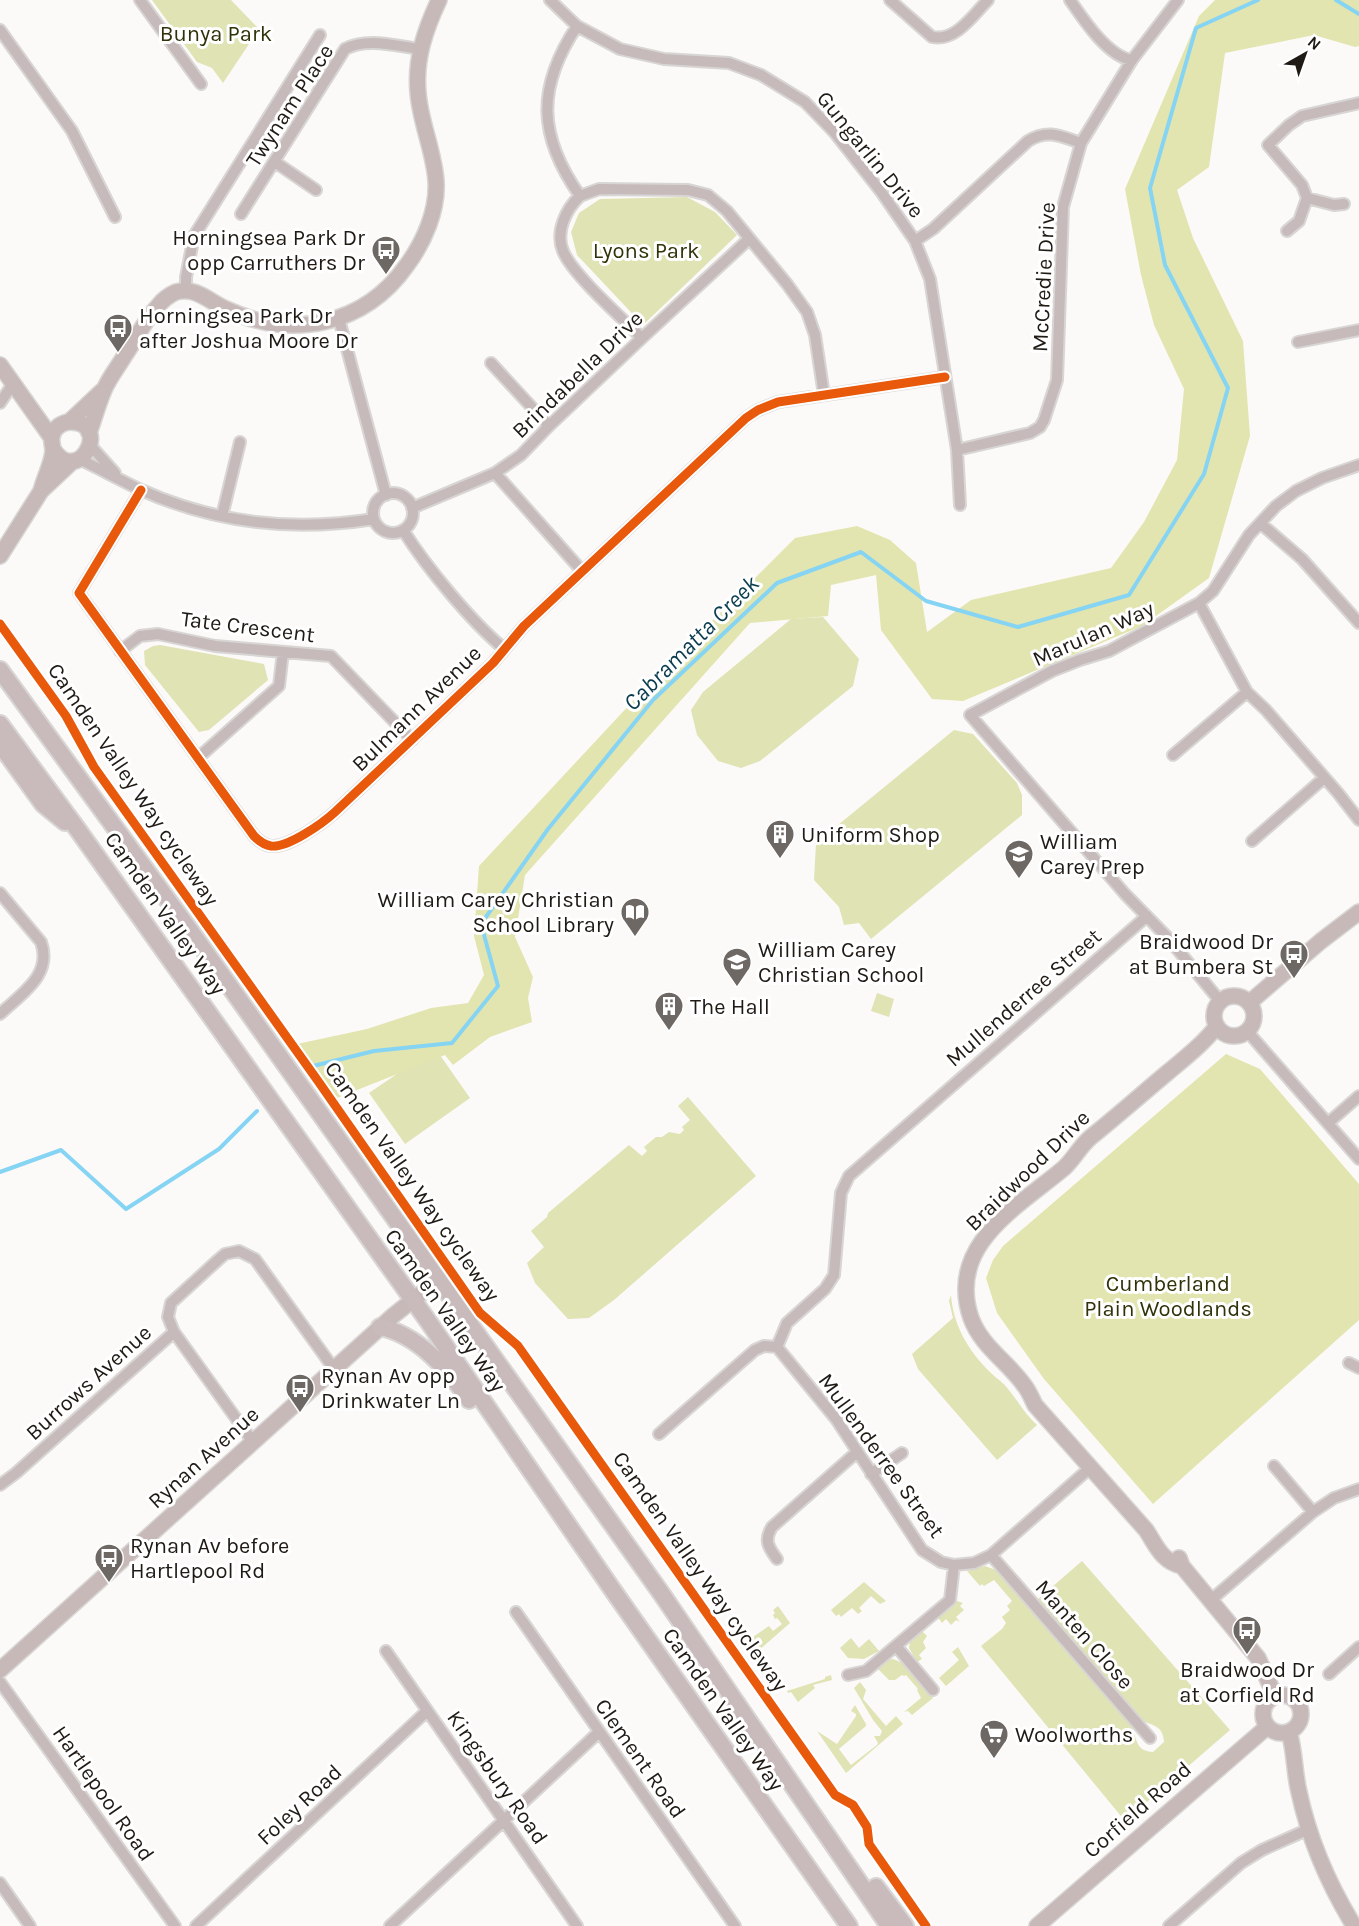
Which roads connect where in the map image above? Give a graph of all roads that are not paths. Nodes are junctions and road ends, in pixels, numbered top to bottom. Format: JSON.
{"nodes":[{"id":1,"x":140,"y":0,"type":"edge"},
{"id":2,"x":438,"y":0,"type":"edge"},
{"id":3,"x":550,"y":0,"type":"edge"},
{"id":4,"x":890,"y":0,"type":"edge"},
{"id":5,"x":988,"y":0,"type":"edge"},
{"id":6,"x":1070,"y":0,"type":"edge"},
{"id":7,"x":1178,"y":0,"type":"edge"},
{"id":8,"x":577,"y":26,"type":"junction"},
{"id":9,"x":0,"y":30,"type":"edge"},
{"id":10,"x":320,"y":35,"type":"dead end"},
{"id":11,"x":420,"y":49,"type":"junction"},
{"id":12,"x":1132,"y":60,"type":"junction"},
{"id":13,"x":201,"y":84,"type":"dead end"},
{"id":14,"x":1359,"y":103,"type":"edge"},
{"id":15,"x":1081,"y":143,"type":"junction"},
{"id":16,"x":275,"y":162,"type":"junction"},
{"id":17,"x":316,"y":190,"type":"dead end"},
{"id":18,"x":580,"y":196,"type":"junction"},
{"id":19,"x":1307,"y":198,"type":"junction"},
{"id":20,"x":1344,"y":204,"type":"dead end"},
{"id":21,"x":241,"y":214,"type":"dead end"},
{"id":22,"x":115,"y":217,"type":"dead end"},
{"id":23,"x":1287,"y":231,"type":"dead end"},
{"id":24,"x":749,"y":239,"type":"junction"},
{"id":25,"x":915,"y":241,"type":"junction"},
{"id":26,"x":186,"y":291,"type":"junction"},
{"id":27,"x":339,"y":320,"type":"junction"},
{"id":28,"x":1359,"y":330,"type":"edge"},
{"id":29,"x":642,"y":338,"type":"junction"},
{"id":30,"x":1298,"y":342,"type":"dead end"},
{"id":31,"x":491,"y":363,"type":"dead end"},
{"id":32,"x":0,"y":365,"type":"edge"},
{"id":33,"x":945,"y":377,"type":"junction"},
{"id":34,"x":12,"y":385,"type":"junction"},
{"id":35,"x":104,"y":389,"type":"junction"},
{"id":36,"x":824,"y":395,"type":"junction"},
{"id":37,"x":25,"y":400,"type":"junction"},
{"id":38,"x":0,"y":403,"type":"edge"},
{"id":39,"x":66,"y":422,"type":"junction"},
{"id":40,"x":549,"y":426,"type":"junction"},
{"id":41,"x":90,"y":439,"type":"junction"},
{"id":42,"x":240,"y":442,"type":"dead end"},
{"id":43,"x":52,"y":443,"type":"junction"},
{"id":44,"x":957,"y":450,"type":"junction"},
{"id":45,"x":76,"y":460,"type":"junction"},
{"id":46,"x":1359,"y":465,"type":"edge"},
{"id":47,"x":495,"y":473,"type":"junction"},
{"id":48,"x":119,"y":478,"type":"junction"},
{"id":49,"x":141,"y":490,"type":"junction"},
{"id":50,"x":41,"y":491,"type":"junction"},
{"id":51,"x":386,"y":495,"type":"junction"},
{"id":52,"x":960,"y":505,"type":"dead end"},
{"id":53,"x":412,"y":508,"type":"junction"},
{"id":54,"x":222,"y":516,"type":"junction"},
{"id":55,"x":374,"y":519,"type":"junction"},
{"id":56,"x":1260,"y":524,"type":"junction"},
{"id":57,"x":403,"y":530,"type":"junction"},
{"id":58,"x":0,"y":556,"type":"edge"},
{"id":59,"x":582,"y":571,"type":"junction"},
{"id":60,"x":1199,"y":603,"type":"junction"},
{"id":61,"x":1359,"y":623,"type":"edge"},
{"id":62,"x":504,"y":649,"type":"junction"},
{"id":63,"x":120,"y":651,"type":"junction"},
{"id":64,"x":283,"y":652,"type":"junction"},
{"id":65,"x":0,"y":670,"type":"edge"},
{"id":66,"x":1247,"y":692,"type":"junction"},
{"id":67,"x":0,"y":724,"type":"edge"},
{"id":68,"x":412,"y":740,"type":"junction"},
{"id":69,"x":0,"y":744,"type":"edge"},
{"id":70,"x":1173,"y":755,"type":"dead end"},
{"id":71,"x":198,"y":758,"type":"junction"},
{"id":72,"x":1324,"y":778,"type":"junction"},
{"id":73,"x":1359,"y":820,"type":"edge"},
{"id":74,"x":78,"y":830,"type":"junction"},
{"id":75,"x":1252,"y":841,"type":"dead end"},
{"id":76,"x":0,"y":893,"type":"edge"},
{"id":77,"x":1359,"y":912,"type":"edge"},
{"id":78,"x":1147,"y":916,"type":"junction"},
{"id":79,"x":1220,"y":1001,"type":"junction"},
{"id":80,"x":1249,"y":1004,"type":"junction"},
{"id":81,"x":0,"y":1014,"type":"edge"},
{"id":82,"x":1217,"y":1026,"type":"junction"},
{"id":83,"x":1247,"y":1030,"type":"junction"},
{"id":84,"x":1359,"y":1096,"type":"edge"},
{"id":85,"x":1328,"y":1124,"type":"junction"},
{"id":86,"x":1359,"y":1159,"type":"edge"},
{"id":87,"x":438,"y":1280,"type":"junction"},
{"id":88,"x":412,"y":1300,"type":"junction"},
{"id":89,"x":380,"y":1327,"type":"junction"},
{"id":90,"x":174,"y":1332,"type":"junction"},
{"id":91,"x":777,"y":1347,"type":"junction"},
{"id":92,"x":334,"y":1369,"type":"junction"},
{"id":93,"x":659,"y":1434,"type":"dead end"},
{"id":94,"x":253,"y":1442,"type":"junction"},
{"id":95,"x":857,"y":1452,"type":"junction"},
{"id":96,"x":902,"y":1453,"type":"dead end"},
{"id":97,"x":1274,"y":1466,"type":"dead end"},
{"id":98,"x":1091,"y":1467,"type":"junction"},
{"id":99,"x":871,"y":1474,"type":"junction"},
{"id":100,"x":0,"y":1485,"type":"edge"},
{"id":101,"x":1359,"y":1489,"type":"edge"},
{"id":102,"x":555,"y":1507,"type":"junction"},
{"id":103,"x":1312,"y":1512,"type":"junction"},
{"id":104,"x":991,"y":1555,"type":"junction"},
{"id":105,"x":777,"y":1559,"type":"dead end"},
{"id":106,"x":954,"y":1565,"type":"junction"},
{"id":107,"x":1211,"y":1600,"type":"junction"},
{"id":108,"x":516,"y":1612,"type":"dead end"},
{"id":109,"x":897,"y":1647,"type":"junction"},
{"id":110,"x":1359,"y":1647,"type":"edge"},
{"id":111,"x":386,"y":1651,"type":"dead end"},
{"id":112,"x":0,"y":1670,"type":"edge"},
{"id":113,"x":1329,"y":1674,"type":"dead end"},
{"id":114,"x":848,"y":1675,"type":"dead end"},
{"id":115,"x":0,"y":1682,"type":"edge"},
{"id":116,"x":933,"y":1690,"type":"dead end"},
{"id":117,"x":1275,"y":1696,"type":"junction"},
{"id":118,"x":428,"y":1711,"type":"junction"},
{"id":119,"x":754,"y":1726,"type":"junction"},
{"id":120,"x":1267,"y":1727,"type":"junction"},
{"id":121,"x":599,"y":1732,"type":"junction"},
{"id":122,"x":1289,"y":1732,"type":"junction"},
{"id":123,"x":1150,"y":1738,"type":"dead end"},
{"id":124,"x":504,"y":1821,"type":"junction"},
{"id":125,"x":1309,"y":1829,"type":"junction"},
{"id":126,"x":0,"y":1882,"type":"edge"},
{"id":127,"x":30,"y":1926,"type":"edge"},
{"id":128,"x":175,"y":1926,"type":"edge"},
{"id":129,"x":196,"y":1926,"type":"edge"},
{"id":130,"x":390,"y":1926,"type":"edge"},
{"id":131,"x":577,"y":1926,"type":"edge"},
{"id":132,"x":735,"y":1926,"type":"edge"},
{"id":133,"x":849,"y":1926,"type":"edge"},
{"id":134,"x":889,"y":1926,"type":"edge"},
{"id":135,"x":905,"y":1926,"type":"edge"},
{"id":136,"x":1037,"y":1926,"type":"edge"},
{"id":137,"x":1169,"y":1926,"type":"edge"},
{"id":138,"x":1354,"y":1926,"type":"edge"}],
"edges":[{"from":1,"to":13,"type":"street"},
{"from":2,"to":11,"type":"street"},
{"from":3,"to":8,"type":"street","name":"Gungarlin Drive"},
{"from":4,"to":5,"type":"street"},
{"from":6,"to":12,"type":"street"},
{"from":7,"to":12,"type":"street","name":"McCredie Drive"},
{"from":8,"to":18,"type":"street"},
{"from":8,"to":25,"type":"street","name":"Gungarlin Drive"},
{"from":9,"to":22,"type":"street"},
{"from":10,"to":26,"type":"street"},
{"from":11,"to":16,"type":"street","name":"Twynam Place"},
{"from":11,"to":27,"type":"street"},
{"from":12,"to":15,"type":"street","name":"McCredie Drive"},
{"from":14,"to":19,"type":"street"},
{"from":15,"to":25,"type":"street"},
{"from":15,"to":44,"type":"street","name":"McCredie Drive"},
{"from":16,"to":17,"type":"street"},
{"from":16,"to":21,"type":"street","name":"Twynam Place"},
{"from":18,"to":24,"type":"street"},
{"from":18,"to":29,"type":"street"},
{"from":19,"to":20,"type":"street"},
{"from":19,"to":23,"type":"street"},
{"from":24,"to":29,"type":"street","name":"Brindabella Drive"},
{"from":24,"to":36,"type":"street"},
{"from":25,"to":33,"type":"street","name":"Gungarlin Drive"},
{"from":26,"to":27,"type":"street"},
{"from":26,"to":35,"type":"street"},
{"from":27,"to":51,"type":"street"},
{"from":28,"to":30,"type":"street"},
{"from":29,"to":40,"type":"street","name":"Brindabella Drive"},
{"from":31,"to":40,"type":"street"},
{"from":32,"to":34,"type":"street"},
{"from":33,"to":36,"type":"street","name":"Bulmann Avenue"},
{"from":33,"to":44,"type":"street","name":"Gungarlin Drive"},
{"from":34,"to":37,"type":"street"},
{"from":34,"to":38,"type":"street"},
{"from":35,"to":39,"type":"street"},
{"from":35,"to":41,"type":"street"},
{"from":36,"to":59,"type":"street","name":"Bulmann Avenue"},
{"from":37,"to":39,"type":"street"},
{"from":37,"to":43,"type":"street"},
{"from":39,"to":41,"type":"street"},
{"from":39,"to":43,"type":"street"},
{"from":40,"to":47,"type":"street","name":"Brindabella Drive"},
{"from":41,"to":45,"type":"street"},
{"from":41,"to":48,"type":"street"},
{"from":42,"to":54,"type":"street"},
{"from":43,"to":45,"type":"street"},
{"from":43,"to":50,"type":"street"},
{"from":44,"to":52,"type":"street","name":"Gungarlin Drive"},
{"from":45,"to":48,"type":"street"},
{"from":45,"to":50,"type":"street"},
{"from":46,"to":56,"type":"street","name":"Marulan Way"},
{"from":47,"to":53,"type":"street","name":"Brindabella Drive"},
{"from":47,"to":59,"type":"street"},
{"from":48,"to":49,"type":"street"},
{"from":49,"to":54,"type":"street"},
{"from":49,"to":63,"type":"street","name":"Bulmann Avenue"},
{"from":50,"to":58,"type":"street"},
{"from":51,"to":53,"type":"street"},
{"from":51,"to":55,"type":"street"},
{"from":53,"to":57,"type":"street"},
{"from":54,"to":55,"type":"street"},
{"from":55,"to":57,"type":"street"},
{"from":56,"to":60,"type":"street","name":"Marulan Way"},
{"from":56,"to":61,"type":"street"},
{"from":57,"to":62,"type":"street"},
{"from":59,"to":62,"type":"street","name":"Bulmann Avenue"},
{"from":60,"to":66,"type":"street"},
{"from":60,"to":78,"type":"street","name":"Marulan Way"},
{"from":62,"to":68,"type":"street","name":"Bulmann Avenue"},
{"from":63,"to":64,"type":"street","name":"Tate Crescent"},
{"from":63,"to":71,"type":"street","name":"Bulmann Avenue"},
{"from":64,"to":68,"type":"street","name":"Tate Crescent"},
{"from":64,"to":71,"type":"street"},
{"from":65,"to":87,"type":"main road","name":"Camden Valley Way"},
{"from":66,"to":70,"type":"street"},
{"from":66,"to":72,"type":"street"},
{"from":67,"to":74,"type":"main road","name":"Camden Valley Way"},
{"from":68,"to":71,"type":"street","name":"Bulmann Avenue"},
{"from":69,"to":74,"type":"main road"},
{"from":72,"to":73,"type":"street"},
{"from":72,"to":75,"type":"street"},
{"from":74,"to":88,"type":"main road","name":"Camden Valley Way"},
{"from":76,"to":81,"type":"street"},
{"from":77,"to":80,"type":"street"},
{"from":78,"to":79,"type":"street"},
{"from":78,"to":91,"type":"street","name":"Mullenderree Street"},
{"from":79,"to":80,"type":"street"},
{"from":79,"to":82,"type":"street"},
{"from":80,"to":83,"type":"street"},
{"from":82,"to":83,"type":"street"},
{"from":82,"to":98,"type":"street","name":"Braidwood Drive"},
{"from":83,"to":85,"type":"street"},
{"from":84,"to":85,"type":"street"},
{"from":85,"to":86,"type":"street"},
{"from":87,"to":88,"type":"street","name":"Rynan Avenue"},
{"from":87,"to":119,"type":"main road","name":"Camden Valley Way"},
{"from":88,"to":89,"type":"street","name":"Rynan Avenue"},
{"from":88,"to":102,"type":"main road","name":"Camden Valley Way"},
{"from":89,"to":92,"type":"street","name":"Rynan Avenue"},
{"from":89,"to":102,"type":"main road"},
{"from":90,"to":92,"type":"street"},
{"from":90,"to":94,"type":"street"},
{"from":90,"to":100,"type":"street","name":"Burrows Avenue"},
{"from":91,"to":93,"type":"street"},
{"from":91,"to":95,"type":"street","name":"Mullenderree Street"},
{"from":92,"to":94,"type":"street","name":"Rynan Avenue"},
{"from":94,"to":112,"type":"street","name":"Rynan Avenue"},
{"from":95,"to":99,"type":"street","name":"Mullenderree Street"},
{"from":95,"to":105,"type":"street"},
{"from":96,"to":99,"type":"street"},
{"from":97,"to":103,"type":"street"},
{"from":98,"to":104,"type":"street","name":"Mullenderree Street"},
{"from":98,"to":107,"type":"street","name":"Braidwood Drive"},
{"from":99,"to":106,"type":"street","name":"Mullenderree Street"},
{"from":101,"to":103,"type":"street"},
{"from":102,"to":133,"type":"main road","name":"Camden Valley Way"},
{"from":103,"to":107,"type":"street"},
{"from":104,"to":106,"type":"street","name":"Mullenderree Street"},
{"from":104,"to":123,"type":"street","name":"Manten Close"},
{"from":106,"to":109,"type":"street"},
{"from":107,"to":117,"type":"street","name":"Braidwood Drive"},
{"from":108,"to":121,"type":"street","name":"Clement Road"},
{"from":109,"to":114,"type":"street"},
{"from":109,"to":116,"type":"street"},
{"from":110,"to":113,"type":"street"},
{"from":111,"to":118,"type":"street","name":"Kingsbury Road"},
{"from":115,"to":128,"type":"street","name":"Hartlepool Road"},
{"from":117,"to":120,"type":"street"},
{"from":117,"to":122,"type":"street"},
{"from":118,"to":124,"type":"street","name":"Kingsbury Road"},
{"from":118,"to":129,"type":"street","name":"Foley Road"},
{"from":119,"to":134,"type":"main road","name":"Camden Valley Way"},
{"from":119,"to":135,"type":"main road"},
{"from":120,"to":122,"type":"street"},
{"from":120,"to":136,"type":"street","name":"Corfield Road"},
{"from":121,"to":124,"type":"street"},
{"from":121,"to":132,"type":"street","name":"Clement Road"},
{"from":122,"to":125,"type":"street"},
{"from":124,"to":130,"type":"street"},
{"from":124,"to":131,"type":"street","name":"Kingsbury Road"},
{"from":125,"to":137,"type":"street"},
{"from":125,"to":138,"type":"street"},
{"from":126,"to":127,"type":"street"}]}
